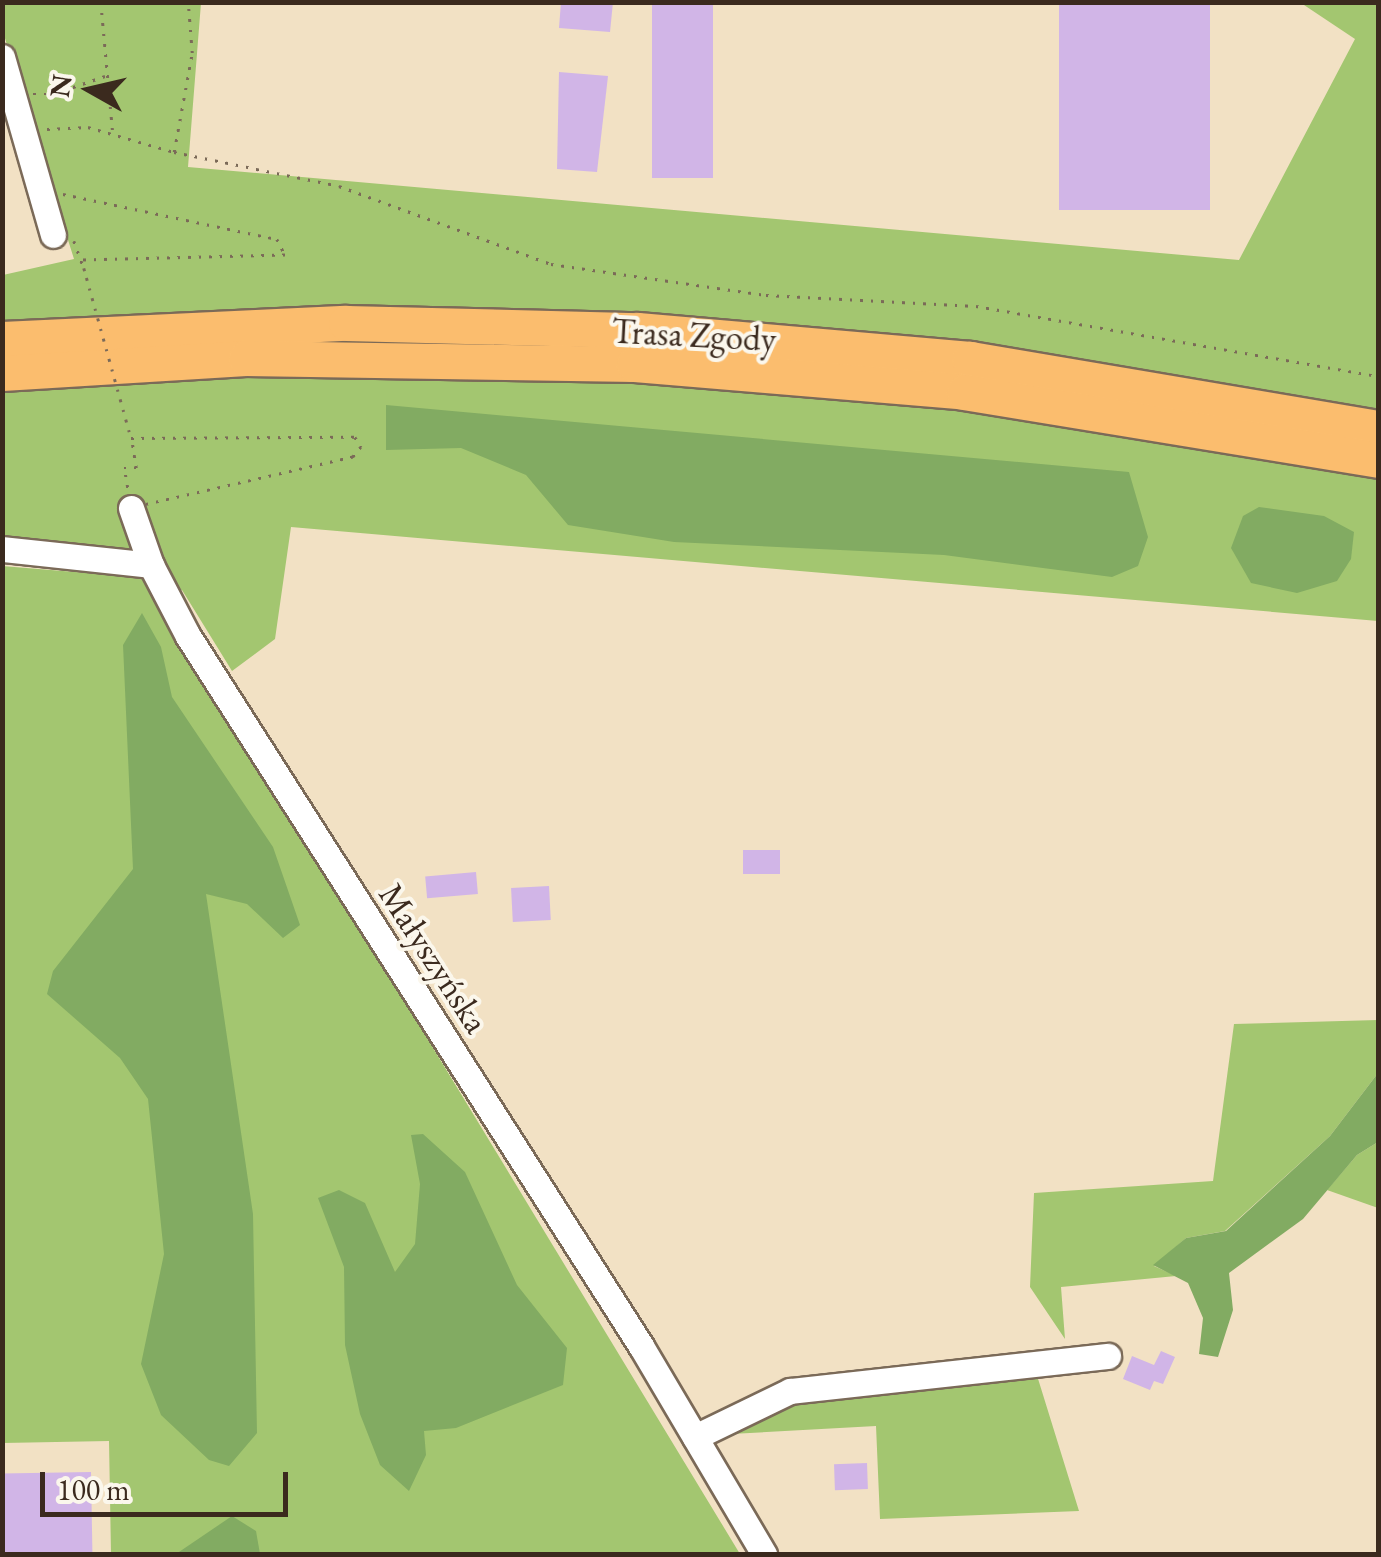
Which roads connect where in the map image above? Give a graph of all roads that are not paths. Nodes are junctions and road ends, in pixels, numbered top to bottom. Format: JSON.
{"nodes":[{"id":1,"x":2,"y":57,"type":"edge"},
{"id":2,"x":53,"y":235,"type":"dead end"},
{"id":3,"x":2,"y":338,"type":"edge"},
{"id":4,"x":2,"y":372,"type":"edge"},
{"id":5,"x":1378,"y":428,"type":"edge"},
{"id":6,"x":1378,"y":460,"type":"edge"},
{"id":7,"x":136,"y":506,"type":"road end"},
{"id":8,"x":2,"y":549,"type":"edge"},
{"id":9,"x":150,"y":565,"type":"junction"},
{"id":10,"x":1108,"y":1356,"type":"dead end"},
{"id":11,"x":695,"y":1438,"type":"junction"},
{"id":12,"x":764,"y":1554,"type":"edge"}],
"edges":[{"from":1,"to":2,"type":"street"},
{"from":3,"to":5,"type":"highway","name":"Trasa Zgody"},
{"from":4,"to":6,"type":"highway","name":"Trasa Zgody"},
{"from":7,"to":9,"type":"street","name":"Małyszyńska"},
{"from":8,"to":9,"type":"street"},
{"from":9,"to":11,"type":"street","name":"Małyszyńska"},
{"from":10,"to":11,"type":"street"},
{"from":11,"to":12,"type":"street","name":"Małyszyńska"}]}
